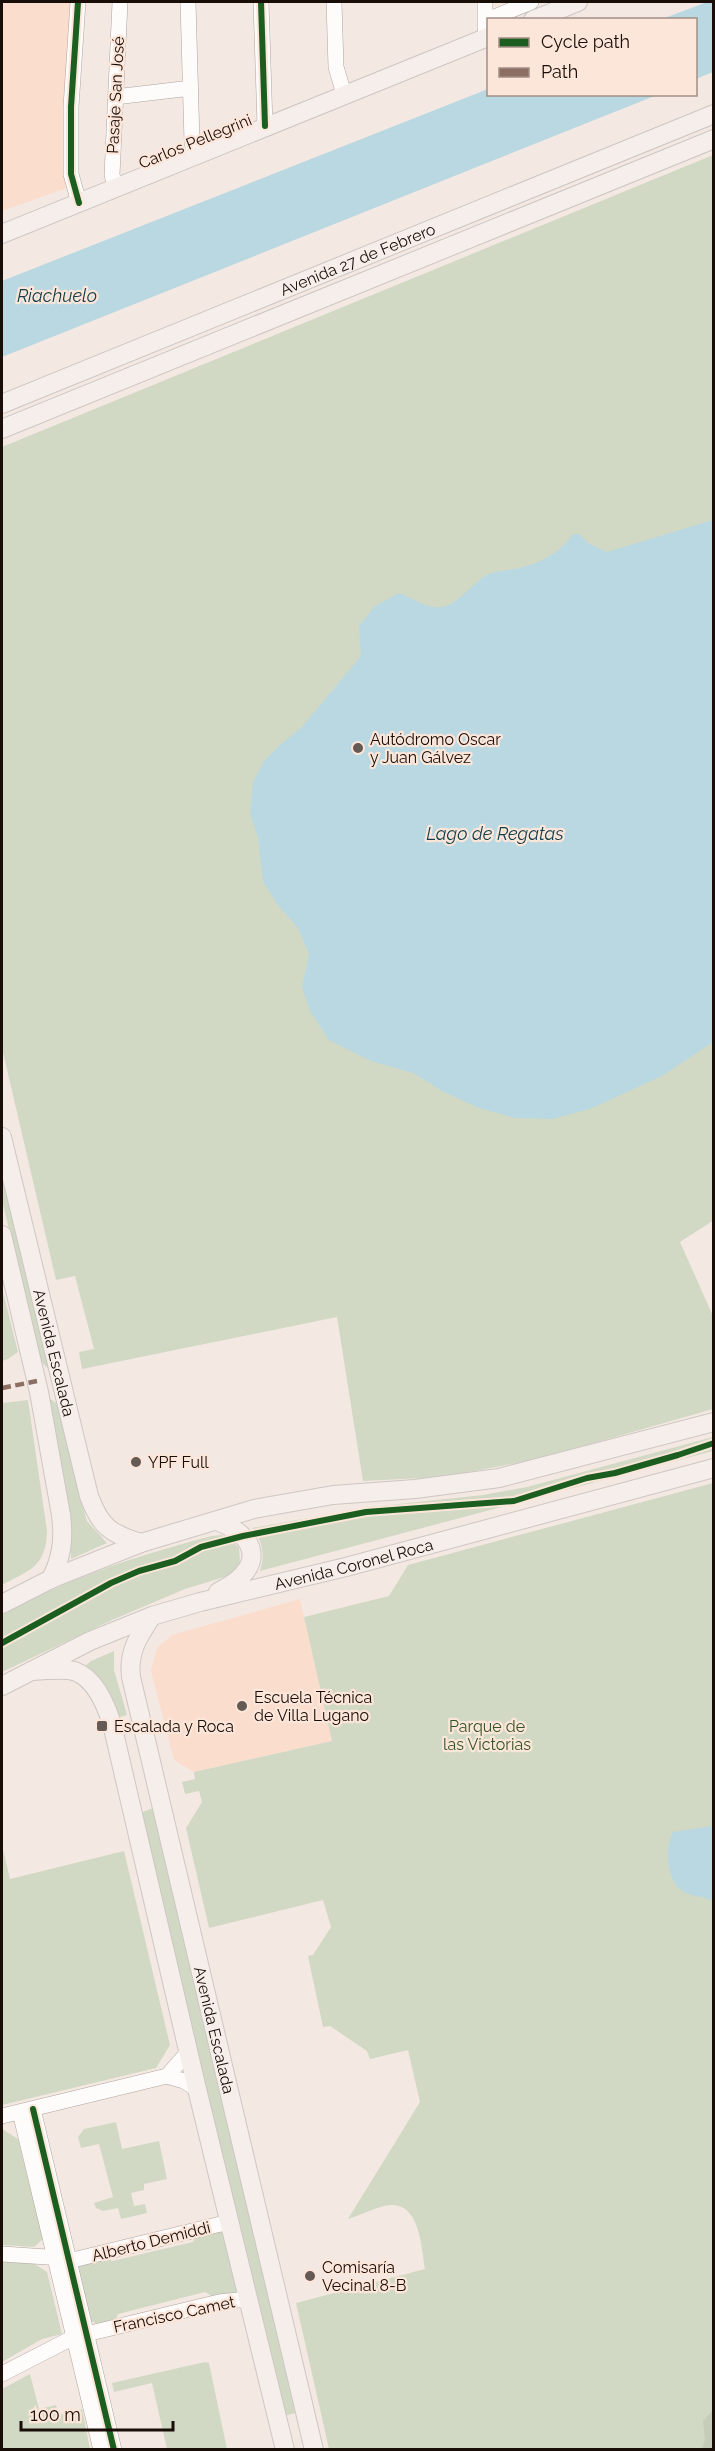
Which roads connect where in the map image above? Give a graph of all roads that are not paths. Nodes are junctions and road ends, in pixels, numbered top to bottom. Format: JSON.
{"nodes":[{"id":1,"x":78,"y":2,"type":"edge"},
{"id":2,"x":120,"y":2,"type":"edge"},
{"id":3,"x":188,"y":2,"type":"edge"},
{"id":4,"x":261,"y":2,"type":"edge"},
{"id":5,"x":334,"y":2,"type":"edge"},
{"id":6,"x":485,"y":2,"type":"edge"},
{"id":7,"x":531,"y":2,"type":"edge"},
{"id":8,"x":578,"y":2,"type":"edge"},
{"id":9,"x":507,"y":18,"type":"edge"},
{"id":10,"x":538,"y":18,"type":"edge"},
{"id":11,"x":486,"y":32,"type":"edge"},
{"id":12,"x":191,"y":88,"type":"junction"},
{"id":13,"x":344,"y":94,"type":"junction"},
{"id":14,"x":115,"y":97,"type":"junction"},
{"id":15,"x":714,"y":114,"type":"edge"},
{"id":16,"x":265,"y":126,"type":"junction"},
{"id":17,"x":714,"y":139,"type":"edge"},
{"id":18,"x":195,"y":155,"type":"junction"},
{"id":19,"x":116,"y":188,"type":"junction"},
{"id":20,"x":79,"y":203,"type":"junction"},
{"id":21,"x":50,"y":214,"type":"junction"},
{"id":22,"x":2,"y":221,"type":"edge"},
{"id":23,"x":2,"y":234,"type":"edge"},
{"id":24,"x":2,"y":404,"type":"edge"},
{"id":25,"x":2,"y":429,"type":"edge"},
{"id":26,"x":2,"y":1137,"type":"edge"},
{"id":27,"x":2,"y":1236,"type":"edge"},
{"id":28,"x":62,"y":1387,"type":"junction"},
{"id":29,"x":39,"y":1392,"type":"junction"},
{"id":30,"x":714,"y":1422,"type":"edge"},
{"id":31,"x":714,"y":1468,"type":"edge"},
{"id":32,"x":217,"y":1521,"type":"junction"},
{"id":33,"x":141,"y":1543,"type":"junction"},
{"id":34,"x":51,"y":1579,"type":"junction"},
{"id":35,"x":200,"y":1602,"type":"junction"},
{"id":36,"x":2,"y":1604,"type":"edge"},
{"id":37,"x":152,"y":1616,"type":"junction"},
{"id":38,"x":31,"y":1671,"type":"junction"},
{"id":39,"x":2,"y":1686,"type":"edge"},
{"id":40,"x":114,"y":1730,"type":"junction"},
{"id":41,"x":153,"y":1778,"type":"junction"},
{"id":42,"x":158,"y":1796,"type":"junction"},
{"id":43,"x":189,"y":2051,"type":"junction"},
{"id":44,"x":167,"y":2076,"type":"junction"},
{"id":45,"x":197,"y":2089,"type":"junction"},
{"id":46,"x":26,"y":2111,"type":"junction"},
{"id":47,"x":2,"y":2116,"type":"edge"},
{"id":48,"x":229,"y":2222,"type":"junction"},
{"id":49,"x":2,"y":2254,"type":"edge"},
{"id":50,"x":62,"y":2259,"type":"junction"},
{"id":51,"x":248,"y":2299,"type":"junction"},
{"id":52,"x":80,"y":2335,"type":"junction"},
{"id":53,"x":2,"y":2374,"type":"edge"},
{"id":54,"x":281,"y":2428,"type":"junction"},
{"id":55,"x":312,"y":2441,"type":"edge"},
{"id":56,"x":101,"y":2450,"type":"edge"},
{"id":57,"x":114,"y":2450,"type":"edge"},
{"id":58,"x":285,"y":2450,"type":"edge"}],
"edges":[{"from":1,"to":20,"type":"street"},
{"from":2,"to":14,"type":"street","name":"Pasaje San José"},
{"from":3,"to":12,"type":"street"},
{"from":4,"to":16,"type":"street"},
{"from":5,"to":13,"type":"street"},
{"from":6,"to":11,"type":"street"},
{"from":7,"to":9,"type":"street"},
{"from":8,"to":10,"type":"main road"},
{"from":11,"to":13,"type":"main road","name":"Carlos Pellegrini"},
{"from":12,"to":14,"type":"street"},
{"from":12,"to":18,"type":"street"},
{"from":13,"to":16,"type":"main road","name":"Carlos Pellegrini"},
{"from":14,"to":19,"type":"street","name":"Pasaje San José"},
{"from":15,"to":24,"type":"main road","name":"Avenida 27 de Febrero"},
{"from":16,"to":18,"type":"main road","name":"Carlos Pellegrini"},
{"from":17,"to":25,"type":"main road","name":"Avenida 27 de Febrero"},
{"from":18,"to":19,"type":"main road","name":"Carlos Pellegrini"},
{"from":19,"to":20,"type":"main road","name":"Carlos Pellegrini"},
{"from":20,"to":21,"type":"main road","name":"Carlos Pellegrini"},
{"from":21,"to":22,"type":"main road","name":"Carlos Pellegrini"},
{"from":21,"to":23,"type":"main road","name":"Carlos Pellegrini"},
{"from":26,"to":28,"type":"main road","name":"Avenida Escalada"},
{"from":27,"to":29,"type":"main road","name":"Avenida Escalada"},
{"from":28,"to":29,"type":"main road"},
{"from":28,"to":33,"type":"main road","name":"Avenida Escalada"},
{"from":29,"to":34,"type":"main road","name":"Avenida Escalada"},
{"from":30,"to":32,"type":"main road"},
{"from":31,"to":35,"type":"main road","name":"Avenida Coronel Roca"},
{"from":32,"to":33,"type":"main road"},
{"from":32,"to":35,"type":"main road"},
{"from":33,"to":34,"type":"main road"},
{"from":34,"to":36,"type":"main road"},
{"from":35,"to":37,"type":"main road","name":"Avenida Coronel Roca"},
{"from":37,"to":38,"type":"main road","name":"Avenida Coronel Roca"},
{"from":37,"to":41,"type":"main road","name":"Avenida Escalada"},
{"from":38,"to":39,"type":"main road","name":"Avenida Coronel Roca"},
{"from":38,"to":40,"type":"main road","name":"Avenida Escalada"},
{"from":40,"to":41,"type":"main road"},
{"from":40,"to":42,"type":"main road"},
{"from":40,"to":43,"type":"main road","name":"Avenida Escalada"},
{"from":41,"to":42,"type":"main road","name":"Avenida Escalada"},
{"from":42,"to":55,"type":"main road","name":"Avenida Escalada"},
{"from":43,"to":44,"type":"street"},
{"from":43,"to":45,"type":"main road","name":"Avenida Escalada"},
{"from":44,"to":45,"type":"street"},
{"from":44,"to":46,"type":"street"},
{"from":45,"to":48,"type":"main road","name":"Avenida Escalada"},
{"from":46,"to":47,"type":"street"},
{"from":46,"to":50,"type":"street"},
{"from":48,"to":50,"type":"street","name":"Alberto Demiddi"},
{"from":48,"to":51,"type":"main road","name":"Avenida Escalada"},
{"from":49,"to":50,"type":"street","name":"Alberto Demiddi"},
{"from":50,"to":52,"type":"street"},
{"from":51,"to":52,"type":"street","name":"Francisco Camet"},
{"from":51,"to":54,"type":"main road","name":"Avenida Escalada"},
{"from":52,"to":53,"type":"street","name":"Francisco Camet"},
{"from":52,"to":56,"type":"street"},
{"from":52,"to":57,"type":"street"},
{"from":54,"to":55,"type":"main road"},
{"from":54,"to":58,"type":"main road","name":"Avenida Escalada"}]}
